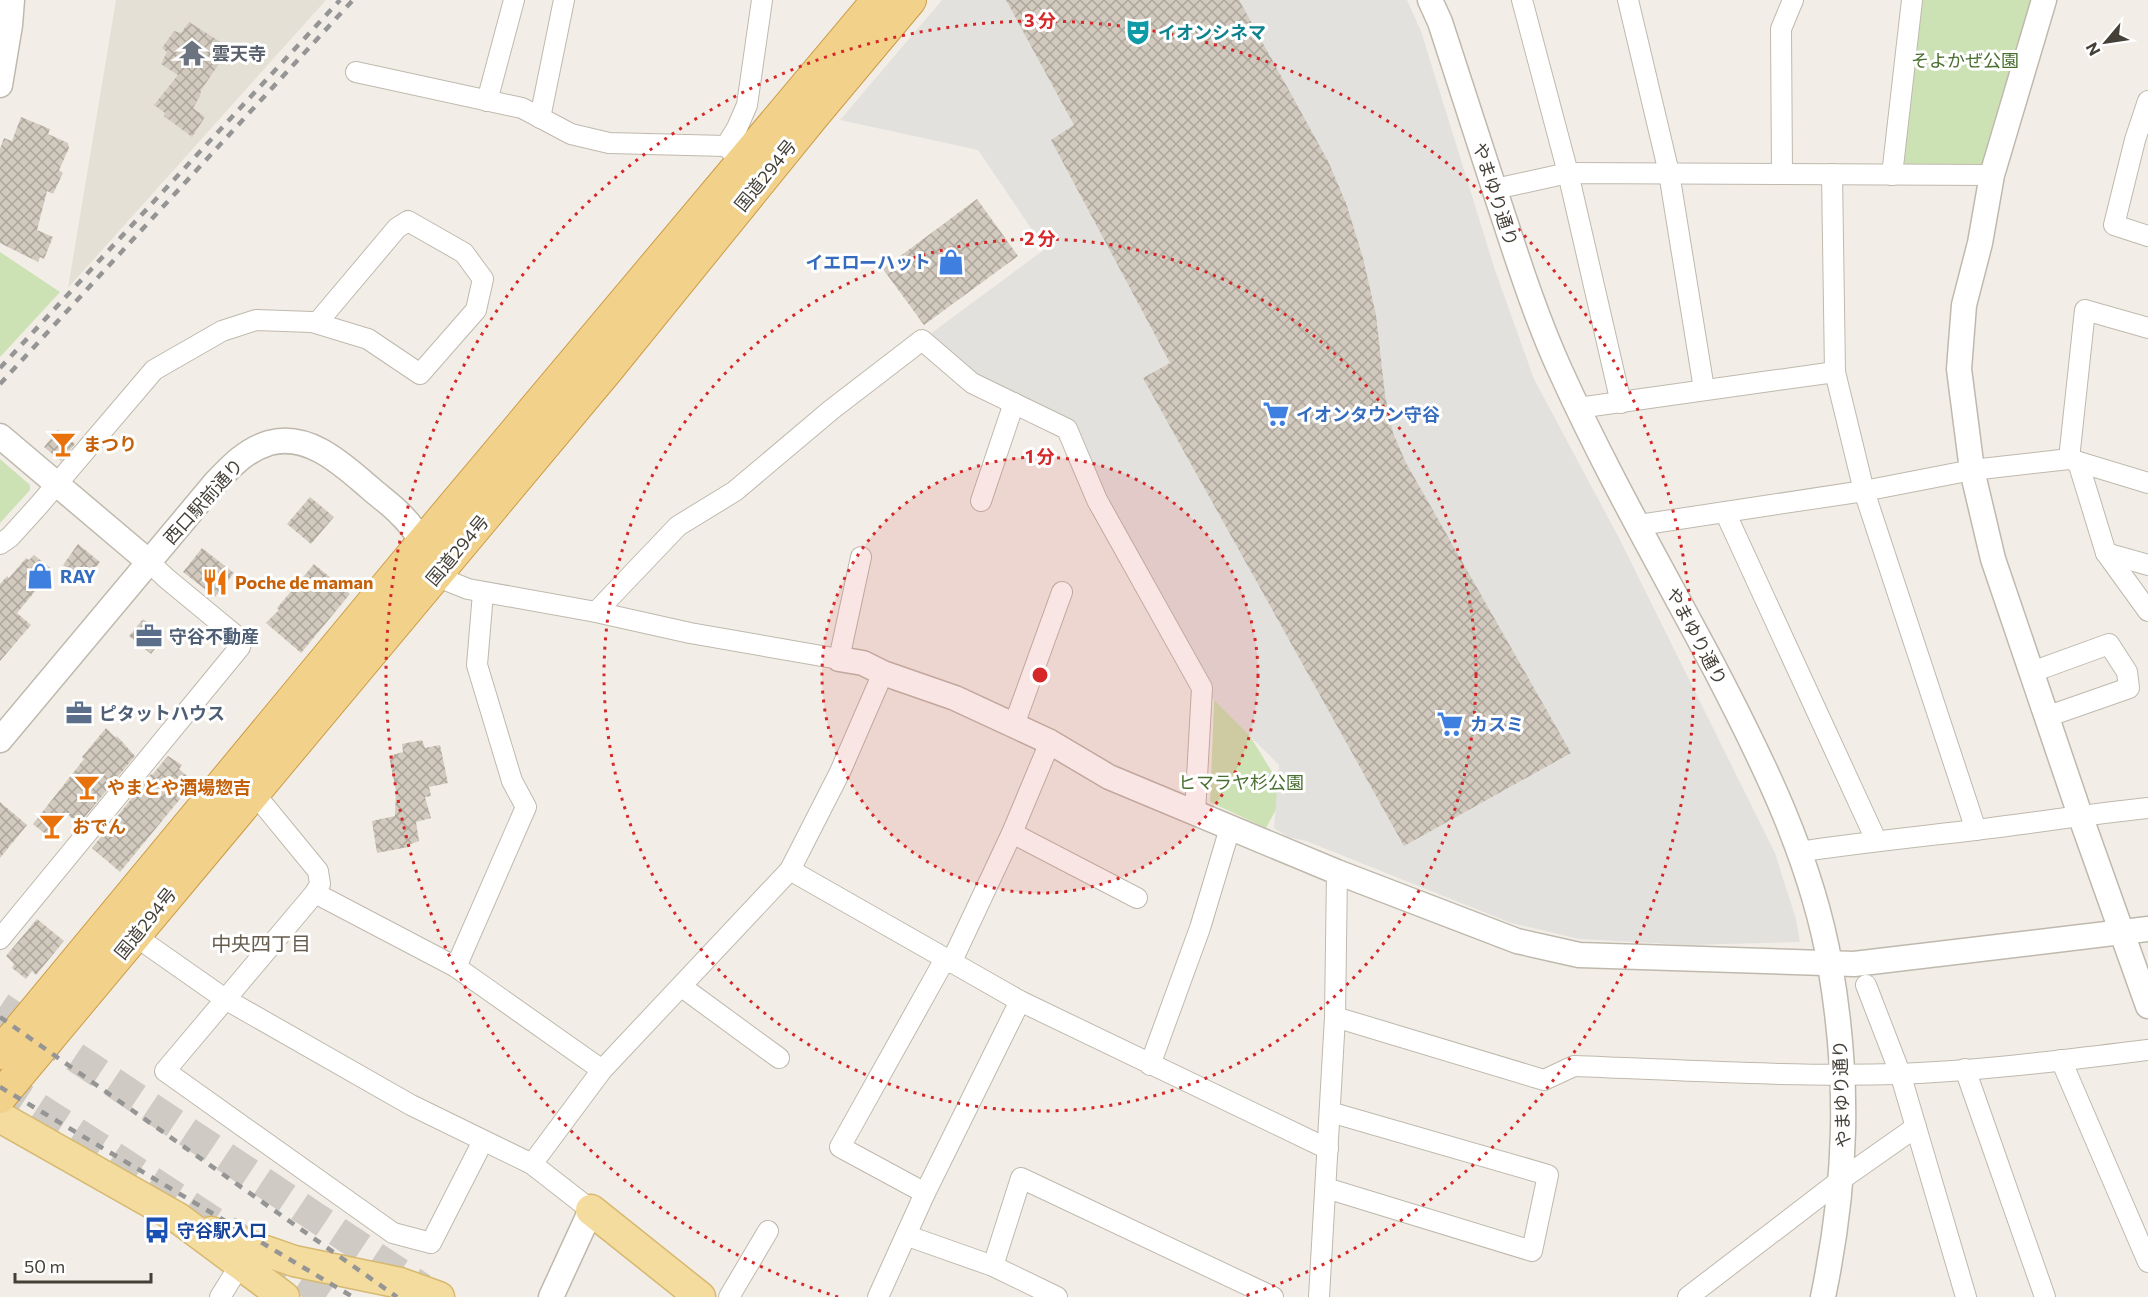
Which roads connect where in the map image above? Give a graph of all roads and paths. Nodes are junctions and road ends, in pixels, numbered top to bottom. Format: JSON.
{"nodes":[{"id":1,"x":6,"y":0,"type":"edge"},
{"id":2,"x":12,"y":0,"type":"edge"},
{"id":3,"x":514,"y":0,"type":"edge"},
{"id":4,"x":564,"y":0,"type":"edge"},
{"id":5,"x":762,"y":0,"type":"edge"},
{"id":6,"x":878,"y":0,"type":"edge"},
{"id":7,"x":910,"y":0,"type":"edge"},
{"id":8,"x":1430,"y":0,"type":"edge"},
{"id":9,"x":1522,"y":0,"type":"edge"},
{"id":10,"x":1628,"y":0,"type":"edge"},
{"id":11,"x":1793,"y":0,"type":"edge"},
{"id":12,"x":1912,"y":0,"type":"edge"},
{"id":13,"x":2044,"y":0,"type":"edge"},
{"id":14,"x":0,"y":1,"type":"edge"},
{"id":15,"x":356,"y":72,"type":"dead end"},
{"id":16,"x":0,"y":85,"type":"edge"},
{"id":17,"x":488,"y":101,"type":"junction"},
{"id":18,"x":2148,"y":101,"type":"edge"},
{"id":19,"x":540,"y":118,"type":"junction"},
{"id":20,"x":2142,"y":142,"type":"edge"},
{"id":21,"x":743,"y":163,"type":"junction"},
{"id":22,"x":1568,"y":173,"type":"junction"},
{"id":23,"x":1669,"y":173,"type":"junction"},
{"id":24,"x":1782,"y":174,"type":"junction"},
{"id":25,"x":1832,"y":174,"type":"junction"},
{"id":26,"x":1892,"y":174,"type":"junction"},
{"id":27,"x":1992,"y":175,"type":"junction"},
{"id":28,"x":1495,"y":189,"type":"junction"},
{"id":29,"x":2148,"y":236,"type":"edge"},
{"id":30,"x":317,"y":324,"type":"junction"},
{"id":31,"x":2148,"y":328,"type":"edge"},
{"id":32,"x":1835,"y":372,"type":"junction"},
{"id":33,"x":1704,"y":389,"type":"junction"},
{"id":34,"x":1621,"y":402,"type":"junction"},
{"id":35,"x":1014,"y":404,"type":"junction"},
{"id":36,"x":1578,"y":408,"type":"junction"},
{"id":37,"x":0,"y":436,"type":"edge"},
{"id":38,"x":2074,"y":461,"type":"junction"},
{"id":39,"x":1972,"y":470,"type":"junction"},
{"id":40,"x":57,"y":483,"type":"junction"},
{"id":41,"x":2148,"y":483,"type":"edge"},
{"id":42,"x":1864,"y":491,"type":"junction"},
{"id":43,"x":981,"y":501,"type":"dead end"},
{"id":44,"x":1725,"y":512,"type":"junction"},
{"id":45,"x":1639,"y":525,"type":"junction"},
{"id":46,"x":423,"y":542,"type":"junction"},
{"id":47,"x":0,"y":544,"type":"edge"},
{"id":48,"x":2106,"y":553,"type":"junction"},
{"id":49,"x":861,"y":557,"type":"dead end"},
{"id":50,"x":149,"y":562,"type":"junction"},
{"id":51,"x":2148,"y":565,"type":"edge"},
{"id":52,"x":440,"y":570,"type":"junction"},
{"id":53,"x":483,"y":592,"type":"junction"},
{"id":54,"x":1062,"y":592,"type":"dead end"},
{"id":55,"x":2148,"y":611,"type":"edge"},
{"id":56,"x":596,"y":612,"type":"junction"},
{"id":57,"x":839,"y":659,"type":"junction"},
{"id":58,"x":2032,"y":672,"type":"junction"},
{"id":59,"x":883,"y":673,"type":"junction"},
{"id":60,"x":2046,"y":717,"type":"junction"},
{"id":61,"x":1014,"y":725,"type":"junction"},
{"id":62,"x":0,"y":740,"type":"edge"},
{"id":63,"x":1050,"y":742,"type":"junction"},
{"id":64,"x":254,"y":793,"type":"junction"},
{"id":65,"x":2148,"y":808,"type":"edge"},
{"id":66,"x":1195,"y":813,"type":"junction"},
{"id":67,"x":2080,"y":815,"type":"junction"},
{"id":68,"x":1230,"y":828,"type":"junction"},
{"id":69,"x":1976,"y":830,"type":"junction"},
{"id":70,"x":1012,"y":833,"type":"junction"},
{"id":71,"x":1876,"y":840,"type":"junction"},
{"id":72,"x":1798,"y":852,"type":"junction"},
{"id":73,"x":790,"y":870,"type":"junction"},
{"id":74,"x":1337,"y":872,"type":"junction"},
{"id":75,"x":315,"y":893,"type":"junction"},
{"id":76,"x":1137,"y":898,"type":"dead end"},
{"id":77,"x":2148,"y":929,"type":"edge"},
{"id":78,"x":2121,"y":932,"type":"junction"},
{"id":79,"x":0,"y":939,"type":"edge"},
{"id":80,"x":148,"y":945,"type":"dead end"},
{"id":81,"x":948,"y":961,"type":"junction"},
{"id":82,"x":1830,"y":963,"type":"junction"},
{"id":83,"x":456,"y":967,"type":"junction"},
{"id":84,"x":1866,"y":985,"type":"dead end"},
{"id":85,"x":682,"y":987,"type":"junction"},
{"id":86,"x":225,"y":999,"type":"junction"},
{"id":87,"x":1020,"y":1001,"type":"junction"},
{"id":88,"x":2148,"y":1006,"type":"edge"},
{"id":89,"x":1335,"y":1017,"type":"junction"},
{"id":90,"x":2148,"y":1050,"type":"edge"},
{"id":91,"x":0,"y":1053,"type":"edge"},
{"id":92,"x":779,"y":1058,"type":"dead end"},
{"id":93,"x":2061,"y":1060,"type":"junction"},
{"id":94,"x":1150,"y":1065,"type":"junction"},
{"id":95,"x":1965,"y":1069,"type":"junction"},
{"id":96,"x":602,"y":1070,"type":"junction"},
{"id":97,"x":1900,"y":1073,"type":"junction"},
{"id":98,"x":1844,"y":1075,"type":"junction"},
{"id":99,"x":0,"y":1097,"type":"edge"},
{"id":100,"x":1330,"y":1112,"type":"junction"},
{"id":101,"x":0,"y":1117,"type":"edge"},
{"id":102,"x":1916,"y":1127,"type":"junction"},
{"id":103,"x":483,"y":1141,"type":"junction"},
{"id":104,"x":1328,"y":1149,"type":"junction"},
{"id":105,"x":532,"y":1164,"type":"junction"},
{"id":106,"x":1842,"y":1179,"type":"junction"},
{"id":107,"x":1326,"y":1188,"type":"junction"},
{"id":108,"x":925,"y":1193,"type":"junction"},
{"id":109,"x":591,"y":1210,"type":"junction"},
{"id":110,"x":178,"y":1218,"type":"junction"},
{"id":111,"x":768,"y":1231,"type":"dead end"},
{"id":112,"x":908,"y":1236,"type":"junction"},
{"id":113,"x":2148,"y":1262,"type":"edge"},
{"id":114,"x":240,"y":1265,"type":"junction"},
{"id":115,"x":993,"y":1266,"type":"junction"},
{"id":116,"x":1031,"y":1291,"type":"edge"},
{"id":117,"x":220,"y":1297,"type":"edge"},
{"id":118,"x":284,"y":1297,"type":"edge"},
{"id":119,"x":439,"y":1297,"type":"edge"},
{"id":120,"x":551,"y":1297,"type":"edge"},
{"id":121,"x":700,"y":1297,"type":"edge"},
{"id":122,"x":729,"y":1297,"type":"edge"},
{"id":123,"x":878,"y":1297,"type":"edge"},
{"id":124,"x":1057,"y":1297,"type":"edge"},
{"id":125,"x":1273,"y":1297,"type":"edge"},
{"id":126,"x":1320,"y":1297,"type":"edge"},
{"id":127,"x":1688,"y":1297,"type":"edge"},
{"id":128,"x":1823,"y":1297,"type":"edge"},
{"id":129,"x":1966,"y":1297,"type":"edge"},
{"id":130,"x":2045,"y":1297,"type":"edge"}],
"edges":[{"from":1,"to":14,"type":"street"},
{"from":2,"to":16,"type":"street"},
{"from":3,"to":17,"type":"street"},
{"from":4,"to":19,"type":"street"},
{"from":5,"to":21,"type":"street"},
{"from":6,"to":21,"type":"highway","name":"国道294号"},
{"from":7,"to":21,"type":"highway","name":"国道294号"},
{"from":8,"to":28,"type":"street","name":"やまゆり通り"},
{"from":9,"to":22,"type":"street"},
{"from":10,"to":23,"type":"street"},
{"from":11,"to":24,"type":"street"},
{"from":12,"to":26,"type":"street"},
{"from":13,"to":27,"type":"street"},
{"from":15,"to":17,"type":"street"},
{"from":17,"to":19,"type":"street"},
{"from":18,"to":20,"type":"street"},
{"from":19,"to":21,"type":"street"},
{"from":20,"to":29,"type":"street"},
{"from":21,"to":46,"type":"highway","name":"国道294号"},
{"from":21,"to":52,"type":"highway","name":"国道294号"},
{"from":22,"to":23,"type":"street"},
{"from":22,"to":28,"type":"street"},
{"from":22,"to":34,"type":"street"},
{"from":23,"to":24,"type":"street"},
{"from":23,"to":33,"type":"street"},
{"from":24,"to":25,"type":"street"},
{"from":25,"to":26,"type":"street"},
{"from":25,"to":32,"type":"street"},
{"from":26,"to":27,"type":"street"},
{"from":27,"to":39,"type":"street"},
{"from":28,"to":36,"type":"street","name":"やまゆり通り"},
{"from":30,"to":30,"type":"street"},
{"from":30,"to":40,"type":"street"},
{"from":31,"to":38,"type":"street"},
{"from":32,"to":33,"type":"street"},
{"from":32,"to":42,"type":"street"},
{"from":33,"to":34,"type":"street"},
{"from":34,"to":36,"type":"street"},
{"from":35,"to":43,"type":"street"},
{"from":35,"to":56,"type":"street"},
{"from":35,"to":66,"type":"street"},
{"from":36,"to":45,"type":"street","name":"やまゆり通り"},
{"from":37,"to":40,"type":"street"},
{"from":38,"to":39,"type":"street"},
{"from":38,"to":41,"type":"street"},
{"from":38,"to":48,"type":"street"},
{"from":39,"to":42,"type":"street"},
{"from":39,"to":58,"type":"street"},
{"from":40,"to":47,"type":"street"},
{"from":40,"to":50,"type":"street"},
{"from":42,"to":44,"type":"street"},
{"from":42,"to":69,"type":"street"},
{"from":44,"to":45,"type":"street"},
{"from":44,"to":71,"type":"street"},
{"from":45,"to":72,"type":"street","name":"やまゆり通り"},
{"from":46,"to":50,"type":"street","name":"西口駅前通り"},
{"from":46,"to":52,"type":"street","name":"西口駅前通り"},
{"from":46,"to":91,"type":"highway","name":"国道294号"},
{"from":48,"to":51,"type":"street"},
{"from":48,"to":55,"type":"street"},
{"from":49,"to":57,"type":"street"},
{"from":50,"to":62,"type":"street","name":"西口駅前通り"},
{"from":50,"to":79,"type":"street"},
{"from":52,"to":53,"type":"street"},
{"from":52,"to":64,"type":"highway","name":"国道294号"},
{"from":53,"to":56,"type":"street"},
{"from":53,"to":83,"type":"street"},
{"from":54,"to":61,"type":"street"},
{"from":56,"to":57,"type":"street"},
{"from":57,"to":59,"type":"street"},
{"from":58,"to":60,"type":"street"},
{"from":58,"to":60,"type":"street"},
{"from":59,"to":61,"type":"street"},
{"from":59,"to":73,"type":"street"},
{"from":60,"to":67,"type":"street"},
{"from":61,"to":63,"type":"street"},
{"from":63,"to":66,"type":"street"},
{"from":63,"to":70,"type":"street"},
{"from":64,"to":75,"type":"street"},
{"from":64,"to":99,"type":"highway","name":"国道294号"},
{"from":65,"to":67,"type":"street"},
{"from":66,"to":68,"type":"street"},
{"from":67,"to":69,"type":"street"},
{"from":67,"to":78,"type":"street"},
{"from":68,"to":74,"type":"street"},
{"from":68,"to":94,"type":"street"},
{"from":69,"to":71,"type":"street"},
{"from":70,"to":76,"type":"street"},
{"from":70,"to":81,"type":"street"},
{"from":71,"to":72,"type":"street"},
{"from":72,"to":82,"type":"street","name":"やまゆり通り"},
{"from":73,"to":81,"type":"street"},
{"from":73,"to":85,"type":"street"},
{"from":74,"to":82,"type":"street"},
{"from":74,"to":89,"type":"street"},
{"from":75,"to":83,"type":"street"},
{"from":75,"to":86,"type":"street"},
{"from":77,"to":78,"type":"street"},
{"from":78,"to":82,"type":"street"},
{"from":78,"to":88,"type":"street"},
{"from":80,"to":86,"type":"street"},
{"from":81,"to":87,"type":"street"},
{"from":81,"to":108,"type":"street"},
{"from":82,"to":98,"type":"street","name":"やまゆり通り"},
{"from":83,"to":96,"type":"street"},
{"from":84,"to":97,"type":"street"},
{"from":85,"to":92,"type":"street"},
{"from":85,"to":96,"type":"street"},
{"from":86,"to":103,"type":"street"},
{"from":86,"to":103,"type":"street"},
{"from":87,"to":94,"type":"street"},
{"from":87,"to":108,"type":"street"},
{"from":89,"to":98,"type":"street"},
{"from":89,"to":100,"type":"street"},
{"from":90,"to":93,"type":"street"},
{"from":93,"to":95,"type":"street"},
{"from":93,"to":113,"type":"street"},
{"from":94,"to":104,"type":"street"},
{"from":95,"to":97,"type":"street"},
{"from":95,"to":130,"type":"street"},
{"from":96,"to":105,"type":"street"},
{"from":97,"to":98,"type":"street"},
{"from":97,"to":102,"type":"street"},
{"from":98,"to":106,"type":"street","name":"やまゆり通り"},
{"from":100,"to":104,"type":"street"},
{"from":100,"to":107,"type":"street"},
{"from":101,"to":110,"type":"main road"},
{"from":102,"to":106,"type":"street"},
{"from":102,"to":129,"type":"street"},
{"from":103,"to":105,"type":"street"},
{"from":104,"to":107,"type":"street"},
{"from":105,"to":109,"type":"street"},
{"from":106,"to":127,"type":"street"},
{"from":106,"to":128,"type":"street","name":"やまゆり通り"},
{"from":107,"to":126,"type":"street"},
{"from":108,"to":112,"type":"street"},
{"from":109,"to":120,"type":"street"},
{"from":109,"to":121,"type":"main road"},
{"from":110,"to":114,"type":"main road"},
{"from":110,"to":119,"type":"main road"},
{"from":111,"to":122,"type":"street"},
{"from":112,"to":115,"type":"street"},
{"from":112,"to":123,"type":"street"},
{"from":114,"to":117,"type":"street"},
{"from":114,"to":118,"type":"main road"},
{"from":115,"to":116,"type":"street"},
{"from":115,"to":125,"type":"street"},
{"from":116,"to":124,"type":"street"}]}
